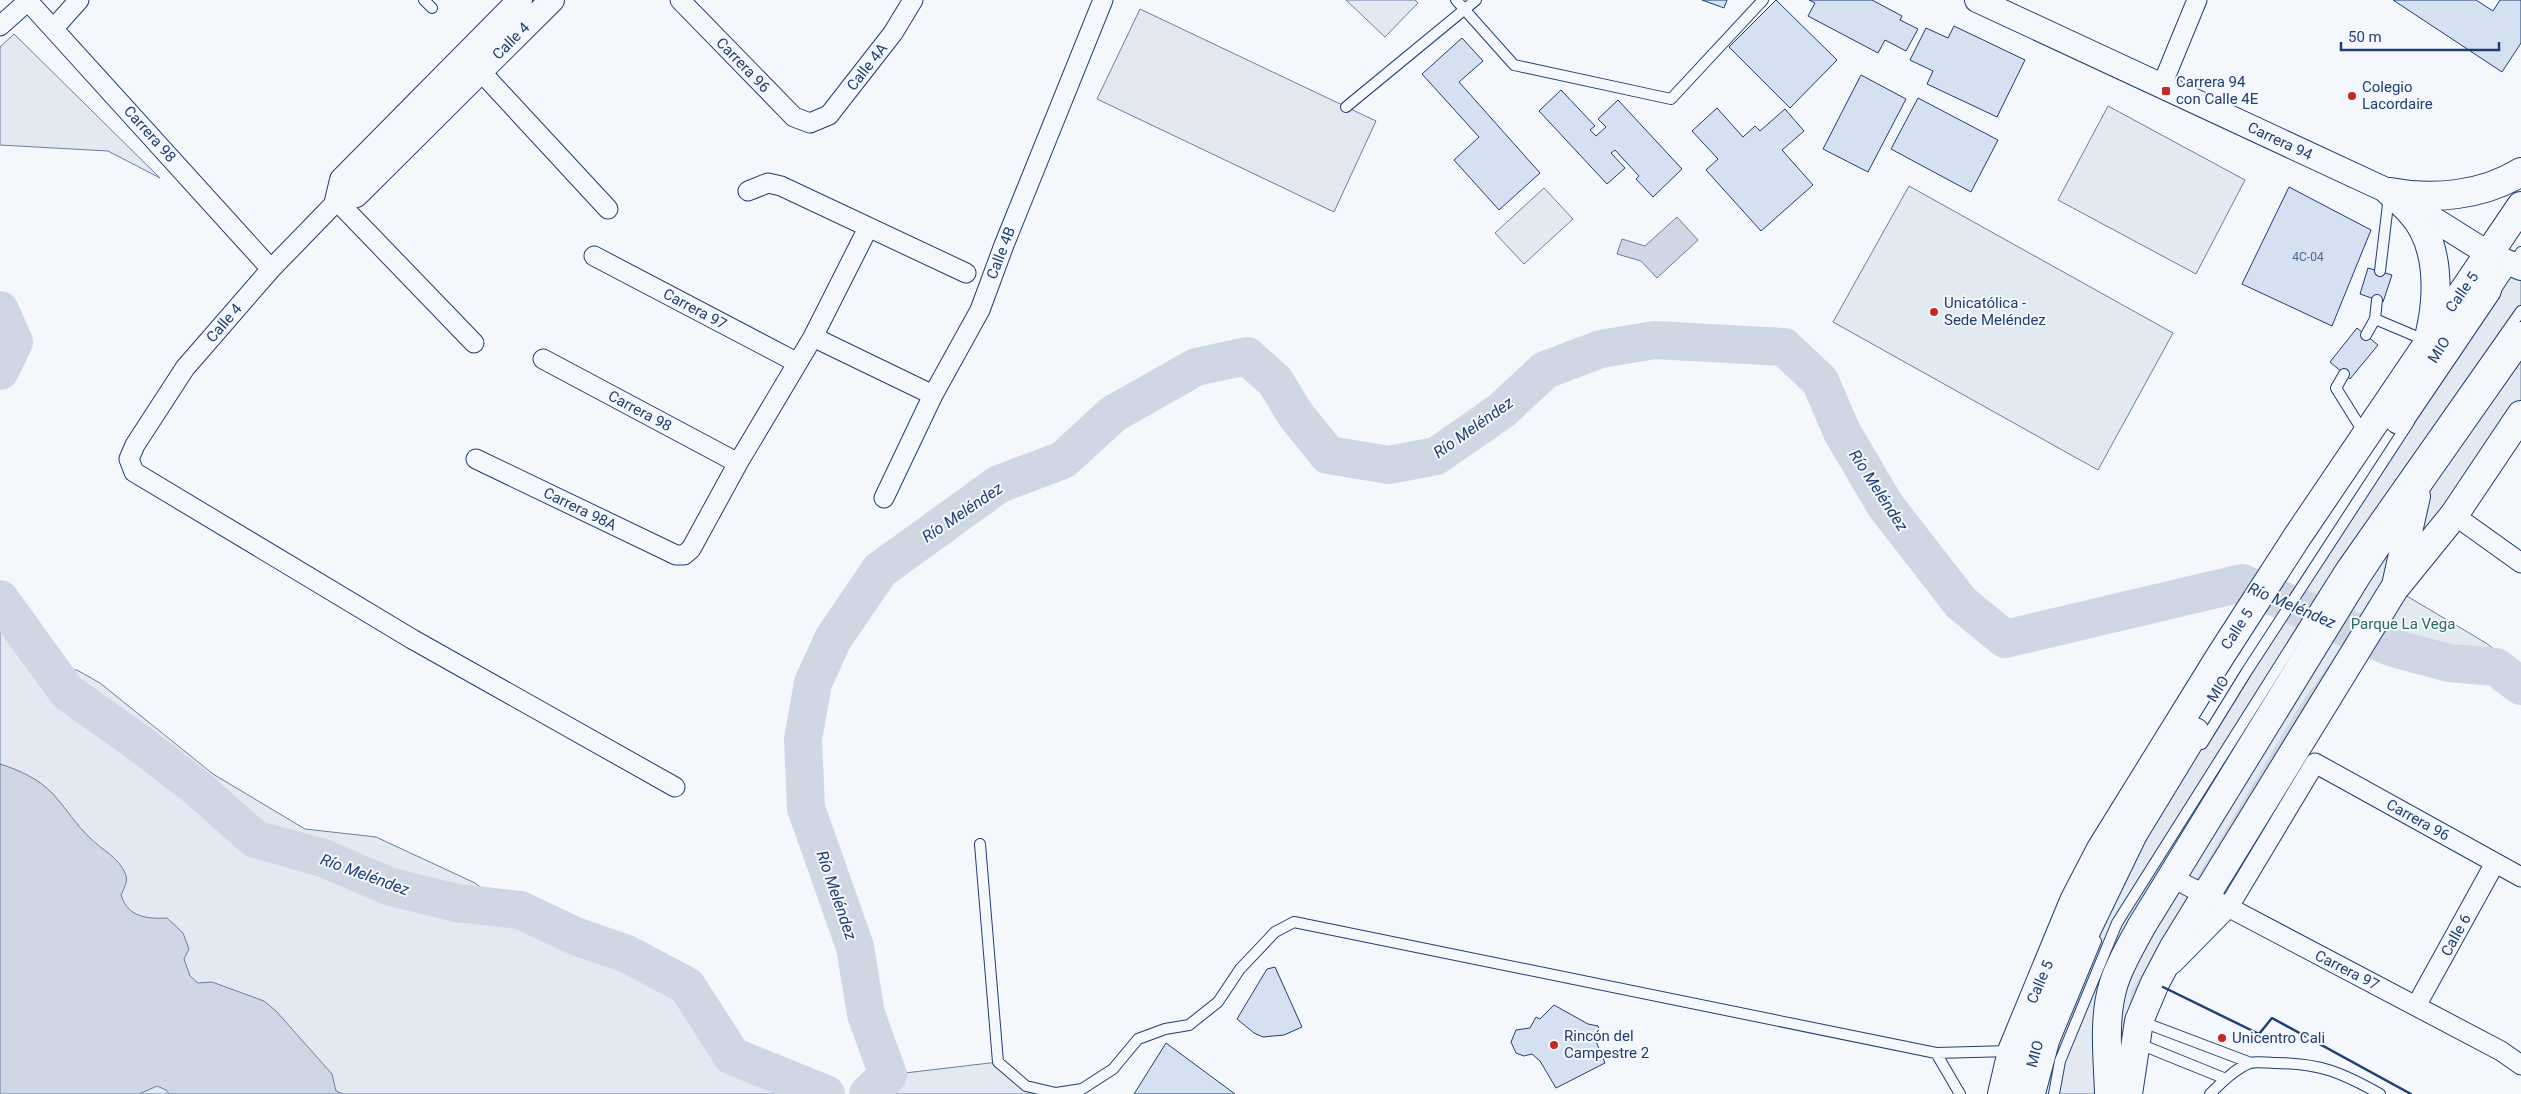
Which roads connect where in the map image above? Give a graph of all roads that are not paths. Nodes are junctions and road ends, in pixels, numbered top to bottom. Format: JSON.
{"nodes":[{"id":1,"x":28,"y":0,"type":"edge"},
{"id":2,"x":79,"y":0,"type":"edge"},
{"id":3,"x":424,"y":0,"type":"edge"},
{"id":4,"x":520,"y":0,"type":"edge"},
{"id":5,"x":552,"y":0,"type":"edge"},
{"id":6,"x":680,"y":0,"type":"edge"},
{"id":7,"x":913,"y":0,"type":"edge"},
{"id":8,"x":1103,"y":0,"type":"edge"},
{"id":9,"x":1456,"y":0,"type":"edge"},
{"id":10,"x":1476,"y":0,"type":"edge"},
{"id":11,"x":1763,"y":0,"type":"edge"},
{"id":12,"x":1977,"y":0,"type":"edge"},
{"id":13,"x":2197,"y":0,"type":"edge"},
{"id":14,"x":432,"y":8,"type":"dead end"},
{"id":15,"x":1466,"y":10,"type":"junction"},
{"id":16,"x":0,"y":26,"type":"edge"},
{"id":17,"x":54,"y":28,"type":"junction"},
{"id":18,"x":473,"y":63,"type":"junction"},
{"id":19,"x":2162,"y":85,"type":"junction"},
{"id":20,"x":1346,"y":107,"type":"dead end"},
{"id":21,"x":810,"y":123,"type":"joint"},
{"id":22,"x":2521,"y":172,"type":"edge"},
{"id":23,"x":748,"y":190,"type":"dead end"},
{"id":24,"x":2390,"y":192,"type":"junction"},
{"id":25,"x":337,"y":201,"type":"junction"},
{"id":26,"x":2521,"y":206,"type":"edge"},
{"id":27,"x":608,"y":209,"type":"dead end"},
{"id":28,"x":868,"y":228,"type":"junction"},
{"id":29,"x":594,"y":256,"type":"dead end"},
{"id":30,"x":2511,"y":260,"type":"edge"},
{"id":31,"x":271,"y":269,"type":"junction"},
{"id":32,"x":2380,"y":271,"type":"dead end"},
{"id":33,"x":966,"y":273,"type":"dead end"},
{"id":34,"x":2377,"y":300,"type":"dead end"},
{"id":35,"x":2521,"y":311,"type":"edge"},
{"id":36,"x":2375,"y":319,"type":"junction"},
{"id":37,"x":2366,"y":335,"type":"dead end"},
{"id":38,"x":2521,"y":336,"type":"edge"},
{"id":39,"x":813,"y":337,"type":"junction"},
{"id":40,"x":2428,"y":341,"type":"junction"},
{"id":41,"x":474,"y":343,"type":"dead end"},
{"id":42,"x":543,"y":359,"type":"dead end"},
{"id":43,"x":796,"y":362,"type":"junction"},
{"id":44,"x":2344,"y":374,"type":"dead end"},
{"id":45,"x":933,"y":395,"type":"junction"},
{"id":46,"x":2521,"y":415,"type":"edge"},
{"id":47,"x":2366,"y":435,"type":"junction"},
{"id":48,"x":476,"y":460,"type":"dead end"},
{"id":49,"x":738,"y":463,"type":"junction"},
{"id":50,"x":2418,"y":482,"type":"junction"},
{"id":51,"x":884,"y":498,"type":"dead end"},
{"id":52,"x":2454,"y":515,"type":"junction"},
{"id":53,"x":2311,"y":546,"type":"junction"},
{"id":54,"x":2521,"y":563,"type":"edge"},
{"id":55,"x":2350,"y":570,"type":"junction"},
{"id":56,"x":2392,"y":593,"type":"junction"},
{"id":57,"x":2235,"y":663,"type":"junction"},
{"id":58,"x":2276,"y":688,"type":"junction"},
{"id":59,"x":2196,"y":752,"type":"dead end"},
{"id":60,"x":675,"y":787,"type":"dead end"},
{"id":61,"x":980,"y":844,"type":"dead end"},
{"id":62,"x":2496,"y":863,"type":"junction"},
{"id":63,"x":2171,"y":877,"type":"junction"},
{"id":64,"x":2521,"y":877,"type":"edge"},
{"id":65,"x":2204,"y":896,"type":"junction"},
{"id":66,"x":2228,"y":908,"type":"junction"},
{"id":67,"x":2099,"y":932,"type":"dead end"},
{"id":68,"x":2154,"y":983,"type":"junction"},
{"id":69,"x":2416,"y":1006,"type":"junction"},
{"id":70,"x":2137,"y":1031,"type":"junction"},
{"id":71,"x":2012,"y":1051,"type":"junction"},
{"id":72,"x":1936,"y":1053,"type":"junction"},
{"id":73,"x":2251,"y":1063,"type":"junction"},
{"id":74,"x":2521,"y":1065,"type":"edge"},
{"id":75,"x":2226,"y":1079,"type":"junction"},
{"id":76,"x":1960,"y":1094,"type":"edge"},
{"id":77,"x":2002,"y":1094,"type":"edge"},
{"id":78,"x":2023,"y":1094,"type":"edge"},
{"id":79,"x":2040,"y":1094,"type":"edge"},
{"id":80,"x":2054,"y":1094,"type":"edge"},
{"id":81,"x":2109,"y":1094,"type":"edge"},
{"id":82,"x":2128,"y":1094,"type":"edge"},
{"id":83,"x":2210,"y":1094,"type":"edge"},
{"id":84,"x":2380,"y":1094,"type":"edge"}],
"edges":[{"from":1,"to":16,"type":"street"},
{"from":1,"to":17,"type":"street","name":"Carrera 98"},
{"from":2,"to":17,"type":"street"},
{"from":3,"to":14,"type":"lane"},
{"from":4,"to":18,"type":"street","name":"Calle 4"},
{"from":5,"to":18,"type":"street","name":"Calle 4"},
{"from":6,"to":21,"type":"street","name":"Carrera 96"},
{"from":7,"to":21,"type":"street","name":"Calle 4A"},
{"from":8,"to":45,"type":"street","name":"Calle 4B"},
{"from":9,"to":15,"type":"lane"},
{"from":10,"to":15,"type":"lane"},
{"from":11,"to":15,"type":"lane"},
{"from":12,"to":19,"type":"street","name":"Carrera 94"},
{"from":13,"to":19,"type":"street"},
{"from":15,"to":20,"type":"lane"},
{"from":17,"to":31,"type":"street","name":"Carrera 98"},
{"from":18,"to":25,"type":"street","name":"Calle 4"},
{"from":18,"to":27,"type":"street"},
{"from":19,"to":24,"type":"street","name":"Carrera 94"},
{"from":22,"to":24,"type":"main road"},
{"from":23,"to":28,"type":"street"},
{"from":24,"to":30,"type":"street","name":"Carrera 94"},
{"from":24,"to":32,"type":"lane"},
{"from":24,"to":40,"type":"main road"},
{"from":25,"to":31,"type":"street","name":"Calle 4"},
{"from":25,"to":41,"type":"street"},
{"from":26,"to":30,"type":"main road","name":"Calle 5"},
{"from":28,"to":33,"type":"street","name":"Calle 4B"},
{"from":28,"to":39,"type":"street"},
{"from":29,"to":43,"type":"street","name":"Carrera 97"},
{"from":30,"to":40,"type":"main road","name":"Calle 5"},
{"from":30,"to":53,"type":"main road"},
{"from":31,"to":60,"type":"street","name":"Calle 4"},
{"from":34,"to":36,"type":"lane"},
{"from":35,"to":55,"type":"lane"},
{"from":36,"to":37,"type":"lane"},
{"from":36,"to":40,"type":"lane"},
{"from":38,"to":50,"type":"main road"},
{"from":39,"to":43,"type":"street"},
{"from":39,"to":45,"type":"street"},
{"from":40,"to":47,"type":"main road","name":"Calle 5"},
{"from":42,"to":49,"type":"street","name":"Carrera 98"},
{"from":43,"to":49,"type":"street"},
{"from":44,"to":47,"type":"lane"},
{"from":45,"to":51,"type":"street","name":"Calle 4B"},
{"from":46,"to":52,"type":"main road"},
{"from":47,"to":53,"type":"main road","name":"Calle 5"},
{"from":48,"to":49,"type":"street","name":"Carrera 98A"},
{"from":50,"to":55,"type":"main road"},
{"from":50,"to":56,"type":"main road"},
{"from":52,"to":54,"type":"street"},
{"from":52,"to":56,"type":"main road"},
{"from":53,"to":57,"type":"main road","name":"Calle 5"},
{"from":55,"to":58,"type":"main road"},
{"from":56,"to":65,"type":"main road"},
{"from":57,"to":59,"type":"lane","name":"MIO"},
{"from":57,"to":71,"type":"main road","name":"Calle 5"},
{"from":57,"to":78,"type":"main road"},
{"from":58,"to":63,"type":"main road"},
{"from":58,"to":80,"type":"lane","name":"MIO"},
{"from":61,"to":72,"type":"lane"},
{"from":62,"to":64,"type":"street","name":"Carrera 96"},
{"from":62,"to":66,"type":"street","name":"Carrera 96"},
{"from":62,"to":69,"type":"street","name":"Calle 6"},
{"from":63,"to":65,"type":"street","name":"Carrera 97"},
{"from":63,"to":81,"type":"main road"},
{"from":65,"to":66,"type":"street","name":"Carrera 97"},
{"from":65,"to":68,"type":"main road"},
{"from":66,"to":68,"type":"street"},
{"from":66,"to":69,"type":"street","name":"Carrera 97"},
{"from":67,"to":79,"type":"lane","name":"MIO"},
{"from":68,"to":70,"type":"main road"},
{"from":69,"to":74,"type":"street","name":"Carrera 97"},
{"from":70,"to":73,"type":"lane"},
{"from":70,"to":75,"type":"lane"},
{"from":70,"to":82,"type":"main road"},
{"from":71,"to":72,"type":"lane"},
{"from":71,"to":77,"type":"main road","name":"Calle 5"},
{"from":72,"to":76,"type":"lane"},
{"from":73,"to":75,"type":"lane"},
{"from":73,"to":84,"type":"lane"},
{"from":75,"to":83,"type":"lane"}]}
